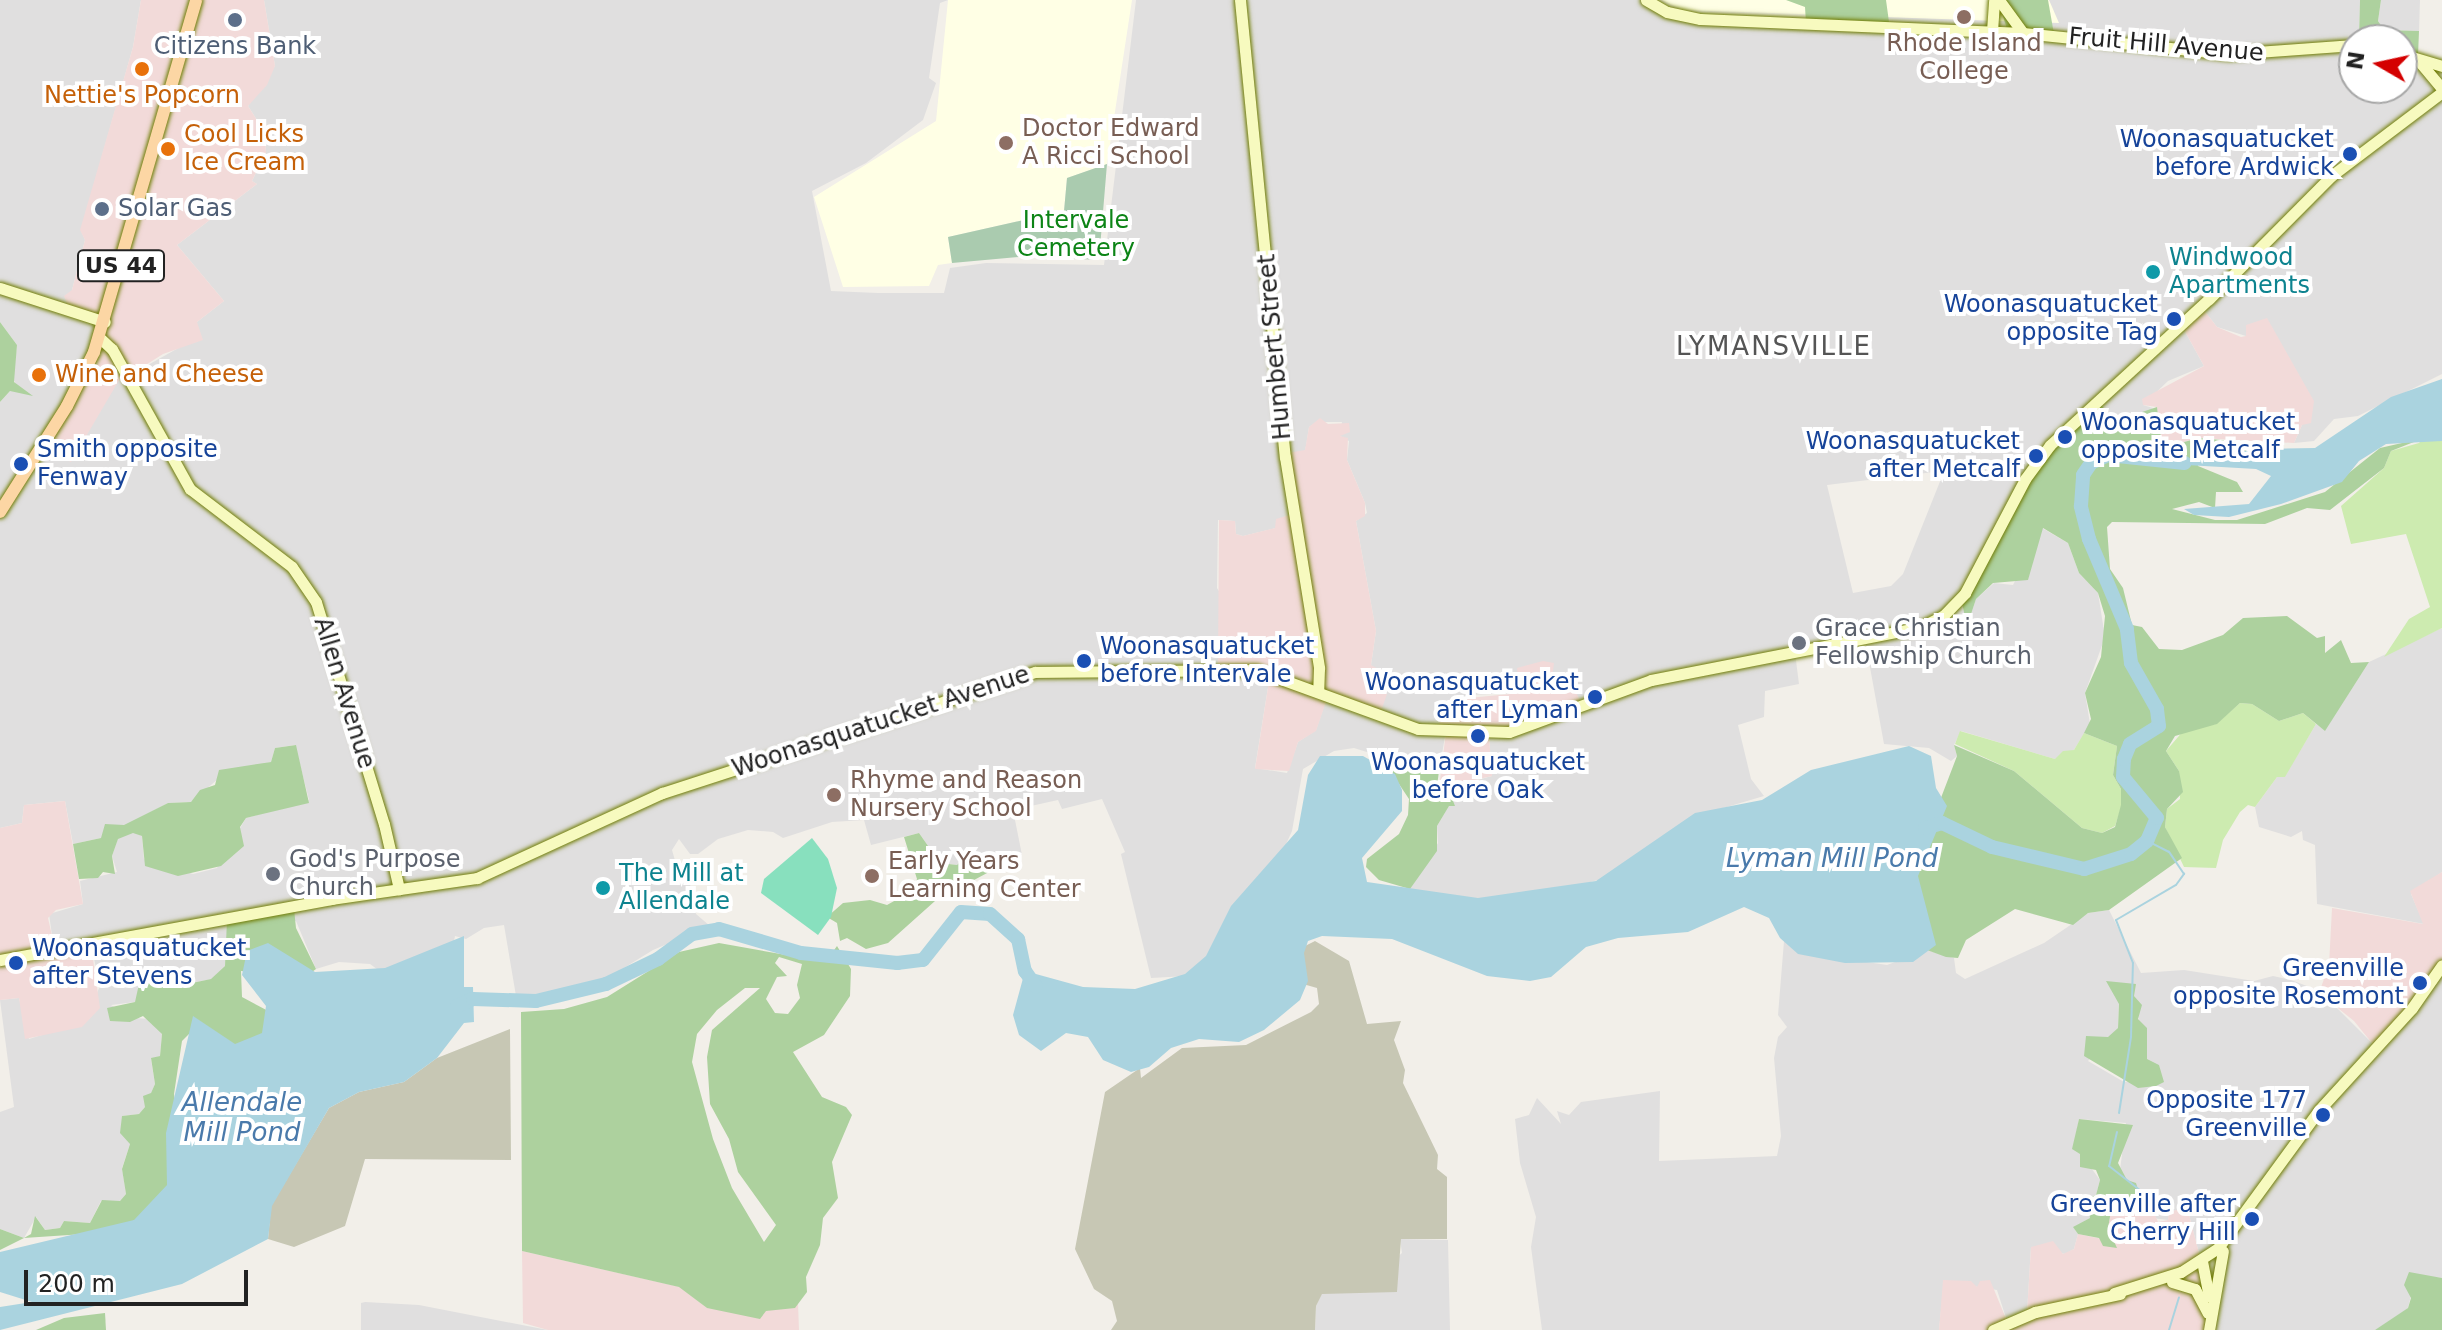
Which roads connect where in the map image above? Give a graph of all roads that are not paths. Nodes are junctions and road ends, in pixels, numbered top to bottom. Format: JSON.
{"nodes":[{"id":1,"x":196,"y":0,"type":"edge"},
{"id":2,"x":1240,"y":0,"type":"edge"},
{"id":3,"x":1646,"y":0,"type":"edge"},
{"id":4,"x":1996,"y":0,"type":"edge"},
{"id":5,"x":1992,"y":31,"type":"junction"},
{"id":6,"x":2023,"y":33,"type":"junction"},
{"id":7,"x":2338,"y":46,"type":"edge"},
{"id":8,"x":2418,"y":60,"type":"joint"},
{"id":9,"x":2442,"y":66,"type":"edge"},
{"id":10,"x":2442,"y":90,"type":"edge"},
{"id":11,"x":0,"y":288,"type":"edge"},
{"id":12,"x":105,"y":322,"type":"junction"},
{"id":13,"x":100,"y":338,"type":"junction"},
{"id":14,"x":0,"y":512,"type":"edge"},
{"id":15,"x":1318,"y":692,"type":"junction"},
{"id":16,"x":399,"y":889,"type":"junction"},
{"id":17,"x":0,"y":960,"type":"edge"},
{"id":18,"x":2442,"y":965,"type":"edge"},
{"id":19,"x":2270,"y":1178,"type":"junction"},
{"id":20,"x":2223,"y":1251,"type":"junction"},
{"id":21,"x":2203,"y":1265,"type":"junction"},
{"id":22,"x":2172,"y":1282,"type":"junction"},
{"id":23,"x":2114,"y":1293,"type":"junction"},
{"id":24,"x":2208,"y":1313,"type":"junction"},
{"id":25,"x":1993,"y":1330,"type":"edge"},
{"id":26,"x":2208,"y":1330,"type":"edge"}],
"edges":[{"from":1,"to":12,"type":"main road","number":"US 44"},
{"from":2,"to":15,"type":"street","name":"Humbert Street"},
{"from":3,"to":5,"type":"street","name":"Fruit Hill Avenue"},
{"from":4,"to":5,"type":"street"},
{"from":4,"to":6,"type":"street"},
{"from":5,"to":6,"type":"street","name":"Fruit Hill Avenue"},
{"from":6,"to":7,"type":"street","name":"Fruit Hill Avenue"},
{"from":8,"to":9,"type":"street"},
{"from":8,"to":10,"type":"street"},
{"from":10,"to":15,"type":"street","name":"Woonasquatucket Avenue"},
{"from":11,"to":12,"type":"street"},
{"from":12,"to":13,"type":"main road","number":"US 44"},
{"from":13,"to":14,"type":"main road","number":"US 44"},
{"from":13,"to":16,"type":"street","name":"Allen Avenue"},
{"from":15,"to":16,"type":"street","name":"Woonasquatucket Avenue"},
{"from":16,"to":17,"type":"street","name":"Woonasquatucket Avenue"},
{"from":18,"to":19,"type":"street"},
{"from":19,"to":20,"type":"street"},
{"from":19,"to":21,"type":"street"},
{"from":20,"to":21,"type":"street"},
{"from":20,"to":26,"type":"street"},
{"from":21,"to":22,"type":"street"},
{"from":21,"to":23,"type":"street"},
{"from":21,"to":24,"type":"street"},
{"from":22,"to":23,"type":"street"},
{"from":22,"to":24,"type":"street"},
{"from":23,"to":25,"type":"street"},
{"from":24,"to":26,"type":"street"}]}
